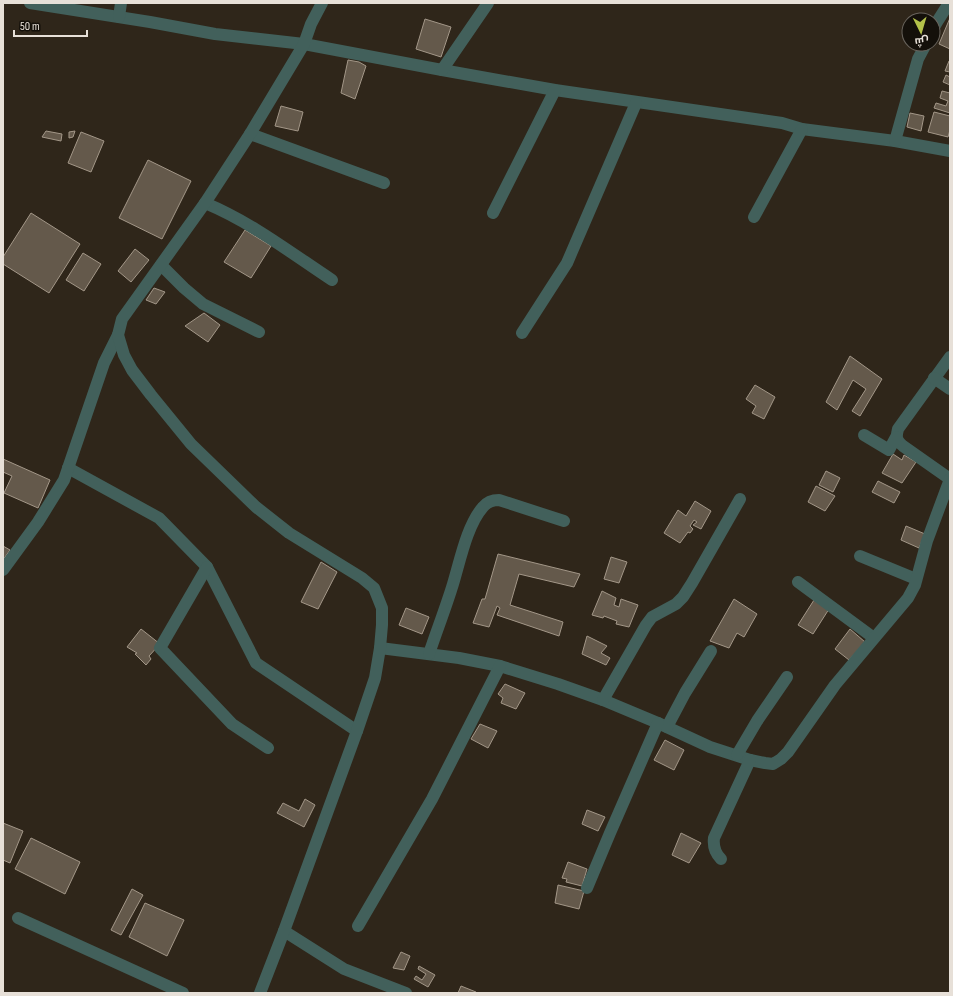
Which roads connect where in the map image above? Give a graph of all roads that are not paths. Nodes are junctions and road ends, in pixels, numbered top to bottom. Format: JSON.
{"nodes":[{"id":1,"x":30,"y":3,"type":"edge"},
{"id":2,"x":121,"y":3,"type":"edge"},
{"id":3,"x":322,"y":3,"type":"edge"},
{"id":4,"x":488,"y":3,"type":"edge"},
{"id":5,"x":949,"y":3,"type":"edge"},
{"id":6,"x":80,"y":7,"type":"edge"},
{"id":7,"x":941,"y":16,"type":"edge"},
{"id":8,"x":118,"y":17,"type":"junction"},
{"id":9,"x":304,"y":44,"type":"junction"},
{"id":10,"x":922,"y":52,"type":"edge"},
{"id":11,"x":442,"y":70,"type":"junction"},
{"id":12,"x":555,"y":90,"type":"junction"},
{"id":13,"x":636,"y":102,"type":"junction"},
{"id":14,"x":802,"y":129,"type":"junction"},
{"id":15,"x":250,"y":134,"type":"junction"},
{"id":16,"x":895,"y":141,"type":"junction"},
{"id":17,"x":950,"y":150,"type":"edge"},
{"id":18,"x":384,"y":183,"type":"dead end"},
{"id":19,"x":205,"y":203,"type":"junction"},
{"id":20,"x":492,"y":213,"type":"dead end"},
{"id":21,"x":754,"y":217,"type":"dead end"},
{"id":22,"x":161,"y":265,"type":"junction"},
{"id":23,"x":332,"y":280,"type":"dead end"},
{"id":24,"x":259,"y":332,"type":"dead end"},
{"id":25,"x":522,"y":333,"type":"dead end"},
{"id":26,"x":118,"y":335,"type":"junction"},
{"id":27,"x":950,"y":357,"type":"edge"},
{"id":28,"x":934,"y":378,"type":"junction"},
{"id":29,"x":950,"y":389,"type":"edge"},
{"id":30,"x":864,"y":434,"type":"dead end"},
{"id":31,"x":896,"y":437,"type":"junction"},
{"id":32,"x":68,"y":468,"type":"junction"},
{"id":33,"x":950,"y":479,"type":"edge"},
{"id":34,"x":740,"y":499,"type":"dead end"},
{"id":35,"x":564,"y":521,"type":"dead end"},
{"id":36,"x":860,"y":556,"type":"dead end"},
{"id":37,"x":207,"y":567,"type":"junction"},
{"id":38,"x":3,"y":570,"type":"edge"},
{"id":39,"x":916,"y":579,"type":"junction"},
{"id":40,"x":798,"y":582,"type":"dead end"},
{"id":41,"x":874,"y":638,"type":"junction"},
{"id":42,"x":380,"y":648,"type":"junction"},
{"id":43,"x":711,"y":651,"type":"dead end"},
{"id":44,"x":429,"y":654,"type":"junction"},
{"id":45,"x":500,"y":666,"type":"junction"},
{"id":46,"x":787,"y":677,"type":"dead end"},
{"id":47,"x":603,"y":700,"type":"junction"},
{"id":48,"x":663,"y":725,"type":"junction"},
{"id":49,"x":356,"y":732,"type":"junction"},
{"id":50,"x":268,"y":748,"type":"dead end"},
{"id":51,"x":737,"y":755,"type":"junction"},
{"id":52,"x":750,"y":760,"type":"junction"},
{"id":53,"x":721,"y":859,"type":"dead end"},
{"id":54,"x":587,"y":888,"type":"dead end"},
{"id":55,"x":18,"y":918,"type":"dead end"},
{"id":56,"x":358,"y":926,"type":"dead end"},
{"id":57,"x":284,"y":931,"type":"junction"},
{"id":58,"x":183,"y":993,"type":"edge"},
{"id":59,"x":260,"y":993,"type":"edge"},
{"id":60,"x":406,"y":993,"type":"edge"}],
"edges":[{"from":1,"to":6,"type":"street"},
{"from":2,"to":8,"type":"street"},
{"from":3,"to":9,"type":"street"},
{"from":4,"to":11,"type":"street"},
{"from":5,"to":7,"type":"street"},
{"from":6,"to":8,"type":"street"},
{"from":8,"to":9,"type":"street"},
{"from":9,"to":11,"type":"street"},
{"from":9,"to":15,"type":"street"},
{"from":10,"to":16,"type":"street"},
{"from":11,"to":12,"type":"street"},
{"from":12,"to":13,"type":"street"},
{"from":12,"to":20,"type":"street"},
{"from":13,"to":14,"type":"street"},
{"from":13,"to":25,"type":"street"},
{"from":14,"to":16,"type":"street"},
{"from":14,"to":21,"type":"street"},
{"from":15,"to":18,"type":"street"},
{"from":15,"to":19,"type":"street"},
{"from":16,"to":17,"type":"street"},
{"from":19,"to":22,"type":"street"},
{"from":19,"to":23,"type":"street"},
{"from":22,"to":24,"type":"street"},
{"from":22,"to":26,"type":"street"},
{"from":26,"to":32,"type":"street"},
{"from":26,"to":42,"type":"street"},
{"from":27,"to":28,"type":"street"},
{"from":28,"to":29,"type":"street"},
{"from":28,"to":31,"type":"street"},
{"from":30,"to":31,"type":"street"},
{"from":31,"to":33,"type":"street"},
{"from":32,"to":37,"type":"street"},
{"from":32,"to":38,"type":"street"},
{"from":33,"to":39,"type":"street"},
{"from":34,"to":47,"type":"street"},
{"from":35,"to":44,"type":"street"},
{"from":36,"to":39,"type":"street"},
{"from":37,"to":49,"type":"street"},
{"from":37,"to":50,"type":"street"},
{"from":39,"to":41,"type":"street"},
{"from":40,"to":41,"type":"street"},
{"from":41,"to":52,"type":"street"},
{"from":42,"to":44,"type":"street"},
{"from":42,"to":49,"type":"street"},
{"from":43,"to":48,"type":"street"},
{"from":44,"to":45,"type":"street"},
{"from":45,"to":47,"type":"street"},
{"from":45,"to":56,"type":"street"},
{"from":46,"to":51,"type":"street"},
{"from":47,"to":48,"type":"street"},
{"from":48,"to":51,"type":"street"},
{"from":48,"to":54,"type":"street"},
{"from":49,"to":57,"type":"street"},
{"from":51,"to":52,"type":"street"},
{"from":52,"to":53,"type":"street"},
{"from":55,"to":58,"type":"street"},
{"from":57,"to":59,"type":"street"},
{"from":57,"to":60,"type":"street"}]}
